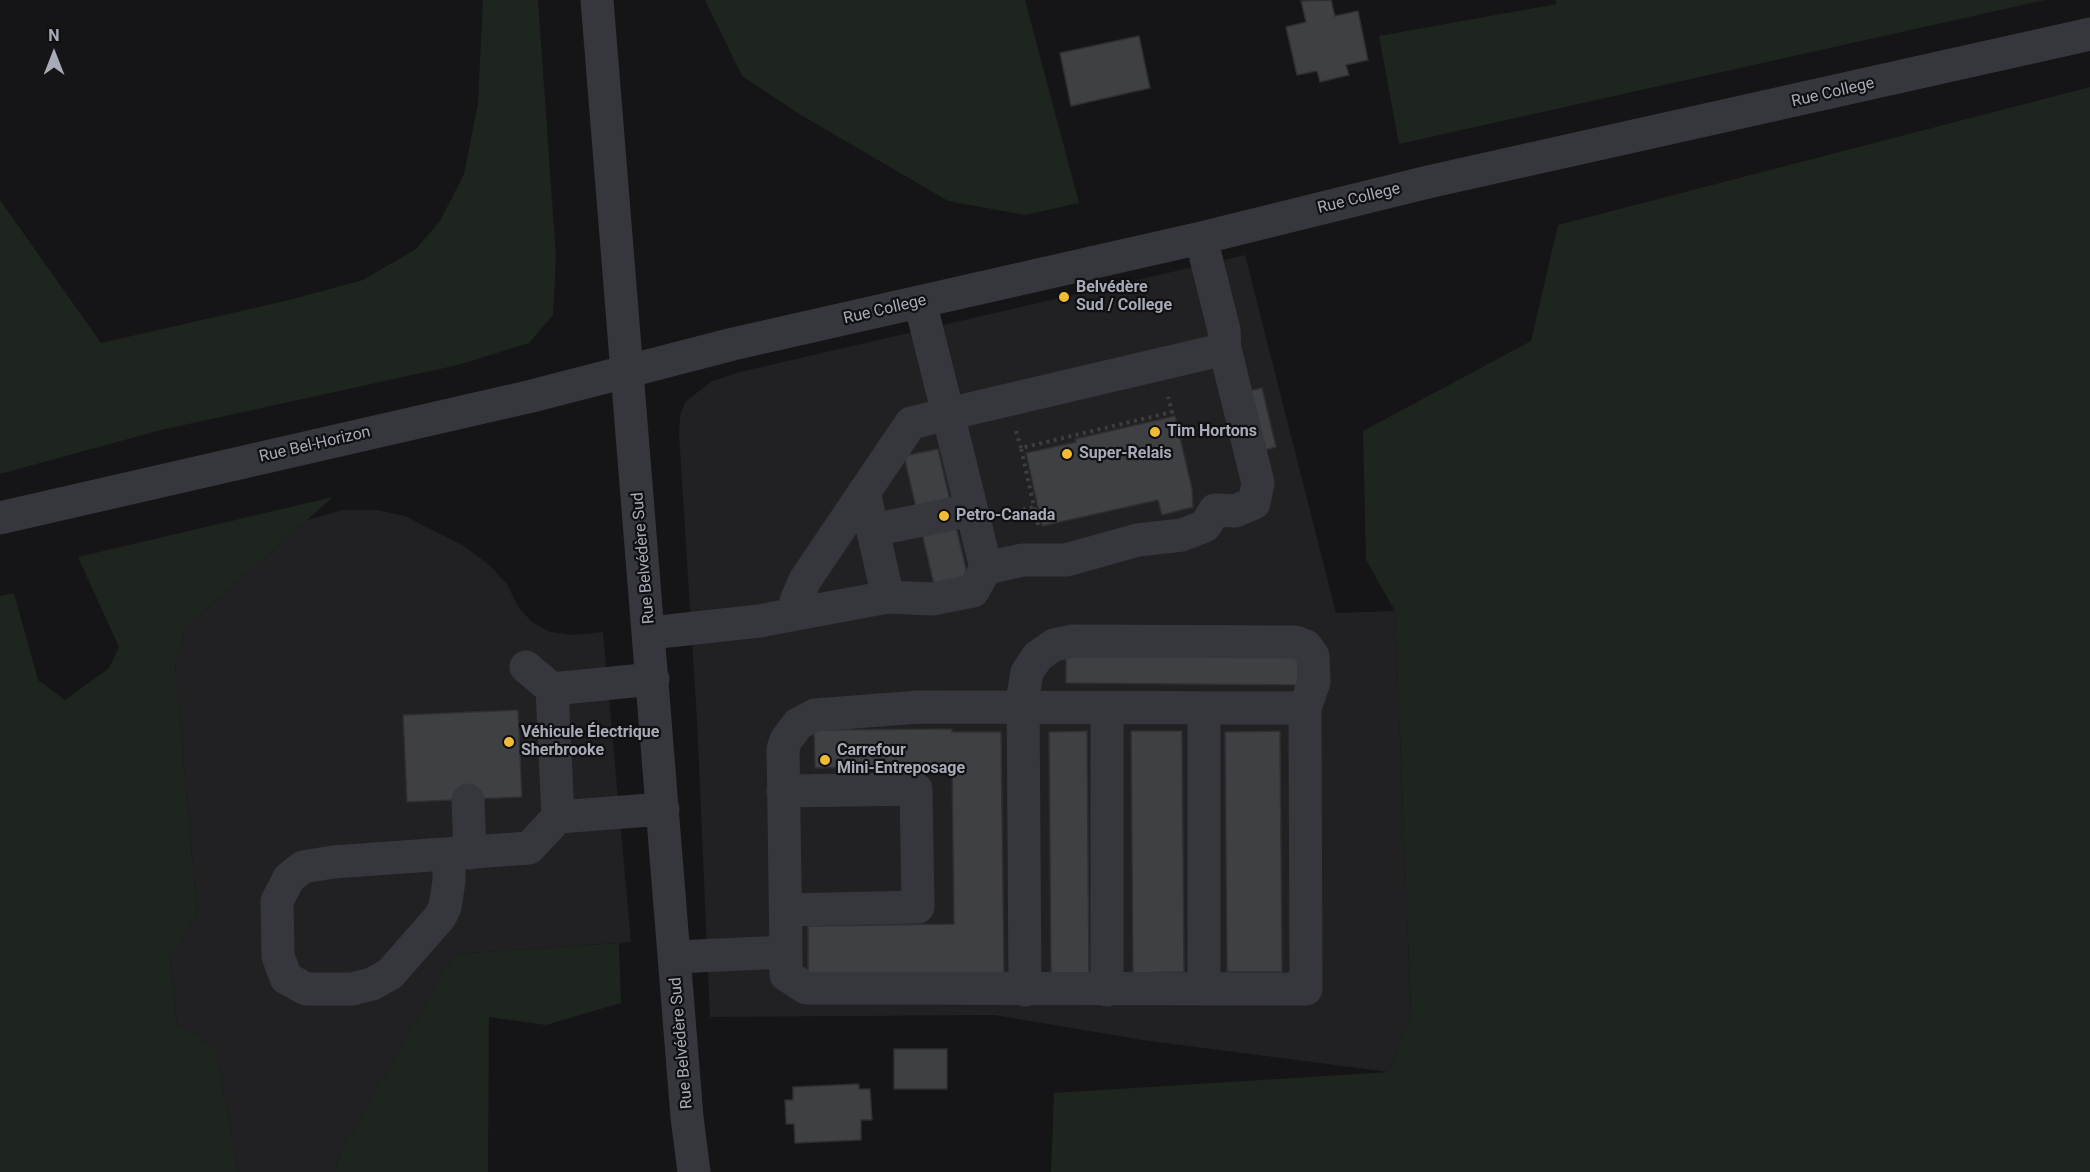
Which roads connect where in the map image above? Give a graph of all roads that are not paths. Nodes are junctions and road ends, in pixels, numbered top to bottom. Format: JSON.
{"nodes":[{"id":1,"x":597,"y":0,"type":"edge"},
{"id":2,"x":2090,"y":34,"type":"edge"},
{"id":3,"x":1201,"y":238,"type":"junction"},
{"id":4,"x":920,"y":302,"type":"junction"},
{"id":5,"x":1225,"y":349,"type":"junction"},
{"id":6,"x":629,"y":372,"type":"junction"},
{"id":7,"x":948,"y":414,"type":"junction"},
{"id":8,"x":864,"y":492,"type":"junction"},
{"id":9,"x":986,"y":512,"type":"junction"},
{"id":10,"x":0,"y":518,"type":"edge"},
{"id":11,"x":873,"y":530,"type":"junction"},
{"id":12,"x":986,"y":568,"type":"junction"},
{"id":13,"x":888,"y":597,"type":"junction"},
{"id":14,"x":796,"y":614,"type":"junction"},
{"id":15,"x":650,"y":633,"type":"junction"},
{"id":16,"x":526,"y":667,"type":"dead end"},
{"id":17,"x":653,"y":679,"type":"junction"},
{"id":18,"x":552,"y":689,"type":"junction"},
{"id":19,"x":1023,"y":707,"type":"junction"},
{"id":20,"x":1107,"y":708,"type":"junction"},
{"id":21,"x":1204,"y":708,"type":"junction"},
{"id":22,"x":1305,"y":708,"type":"junction"},
{"id":23,"x":783,"y":791,"type":"junction"},
{"id":24,"x":468,"y":800,"type":"dead end"},
{"id":25,"x":663,"y":809,"type":"junction"},
{"id":26,"x":558,"y":817,"type":"junction"},
{"id":27,"x":460,"y":854,"type":"junction"},
{"id":28,"x":786,"y":910,"type":"junction"},
{"id":29,"x":786,"y":952,"type":"junction"},
{"id":30,"x":675,"y":957,"type":"junction"},
{"id":31,"x":1204,"y":989,"type":"junction"},
{"id":32,"x":1025,"y":990,"type":"junction"},
{"id":33,"x":1107,"y":990,"type":"junction"},
{"id":34,"x":687,"y":1117,"type":"junction"},
{"id":35,"x":689,"y":1172,"type":"edge"},
{"id":36,"x":694,"y":1172,"type":"edge"}],
"edges":[{"from":1,"to":6,"type":"street","name":"Rue Belvédère Sud"},
{"from":2,"to":3,"type":"street","name":"Rue College"},
{"from":3,"to":4,"type":"street","name":"Rue College"},
{"from":3,"to":5,"type":"street"},
{"from":4,"to":6,"type":"street","name":"Rue College"},
{"from":4,"to":7,"type":"street"},
{"from":5,"to":7,"type":"street"},
{"from":5,"to":12,"type":"street"},
{"from":6,"to":10,"type":"street","name":"Rue Bel-Horizon"},
{"from":6,"to":15,"type":"street","name":"Rue Belvédère Sud"},
{"from":7,"to":8,"type":"street"},
{"from":7,"to":9,"type":"street"},
{"from":8,"to":11,"type":"street"},
{"from":8,"to":14,"type":"street"},
{"from":9,"to":11,"type":"street"},
{"from":9,"to":12,"type":"street"},
{"from":11,"to":13,"type":"street"},
{"from":12,"to":13,"type":"street"},
{"from":13,"to":14,"type":"street"},
{"from":14,"to":15,"type":"street"},
{"from":15,"to":17,"type":"street","name":"Rue Belvédère Sud"},
{"from":16,"to":18,"type":"street"},
{"from":17,"to":18,"type":"street"},
{"from":17,"to":25,"type":"street","name":"Rue Belvédère Sud"},
{"from":18,"to":26,"type":"street"},
{"from":19,"to":20,"type":"street"},
{"from":19,"to":22,"type":"street"},
{"from":19,"to":23,"type":"street"},
{"from":19,"to":32,"type":"street"},
{"from":20,"to":21,"type":"street"},
{"from":20,"to":33,"type":"street"},
{"from":21,"to":22,"type":"street"},
{"from":21,"to":31,"type":"street"},
{"from":22,"to":31,"type":"street"},
{"from":23,"to":28,"type":"street"},
{"from":23,"to":28,"type":"street"},
{"from":24,"to":27,"type":"street"},
{"from":25,"to":26,"type":"street"},
{"from":25,"to":30,"type":"street","name":"Rue Belvédère Sud"},
{"from":26,"to":27,"type":"street"},
{"from":27,"to":27,"type":"street"},
{"from":28,"to":29,"type":"street"},
{"from":29,"to":30,"type":"street"},
{"from":29,"to":32,"type":"street"},
{"from":30,"to":34,"type":"street","name":"Rue Belvédère Sud"},
{"from":31,"to":33,"type":"street"},
{"from":32,"to":33,"type":"street"},
{"from":34,"to":35,"type":"street","name":"Rue Belvédère Sud"},
{"from":34,"to":36,"type":"street","name":"Rue Belvédère Sud"}]}
